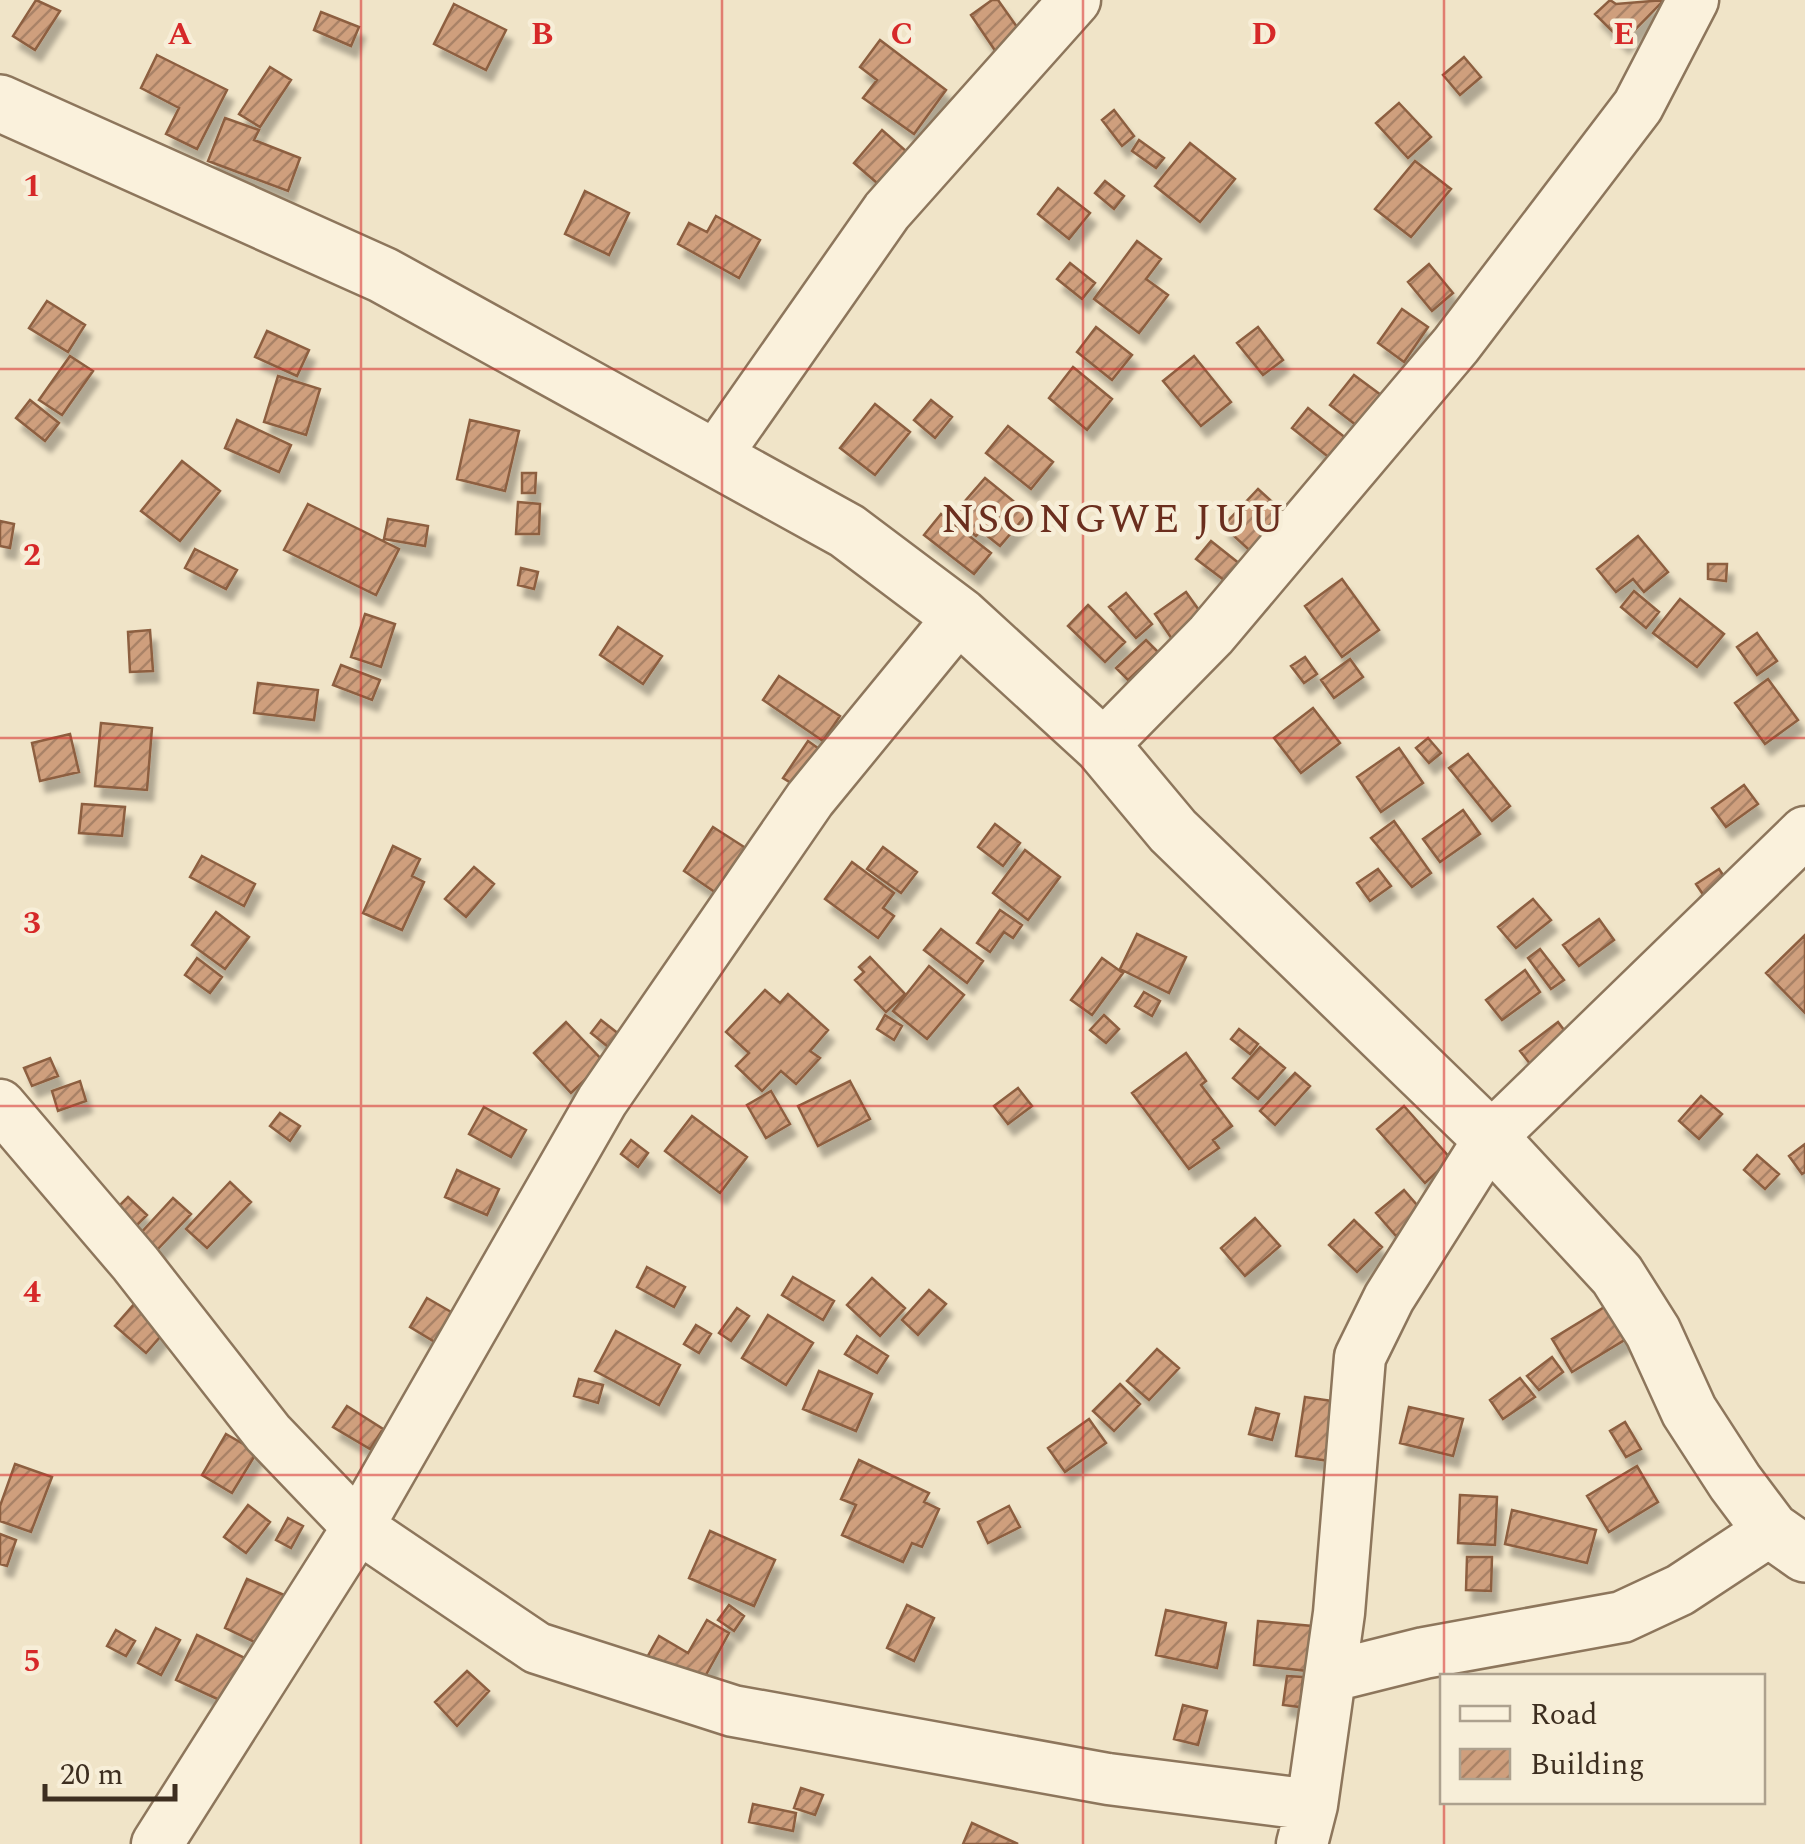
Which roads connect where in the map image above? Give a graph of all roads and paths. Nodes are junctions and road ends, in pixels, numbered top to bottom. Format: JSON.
{"nodes":[{"id":1,"x":1075,"y":0,"type":"edge"},
{"id":2,"x":1692,"y":0,"type":"edge"},
{"id":3,"x":0,"y":104,"type":"edge"},
{"id":4,"x":714,"y":458,"type":"junction"},
{"id":5,"x":960,"y":616,"type":"junction"},
{"id":6,"x":1102,"y":746,"type":"junction"},
{"id":7,"x":1805,"y":832,"type":"edge"},
{"id":8,"x":0,"y":1105,"type":"edge"},
{"id":9,"x":1490,"y":1138,"type":"junction"},
{"id":10,"x":358,"y":1527,"type":"junction"},
{"id":11,"x":1788,"y":1542,"type":"edge"},
{"id":12,"x":1332,"y":1676,"type":"junction"},
{"id":13,"x":1307,"y":1825,"type":"edge"},
{"id":14,"x":157,"y":1844,"type":"edge"}],
"edges":[{"from":1,"to":4,"type":"street"},
{"from":2,"to":6,"type":"street"},
{"from":3,"to":4,"type":"street"},
{"from":4,"to":5,"type":"street"},
{"from":5,"to":6,"type":"street"},
{"from":5,"to":10,"type":"street"},
{"from":6,"to":9,"type":"street"},
{"from":7,"to":9,"type":"street"},
{"from":8,"to":10,"type":"street"},
{"from":9,"to":11,"type":"street"},
{"from":9,"to":12,"type":"street"},
{"from":10,"to":13,"type":"street"},
{"from":10,"to":14,"type":"street"},
{"from":11,"to":12,"type":"street"},
{"from":12,"to":13,"type":"street"}]}
